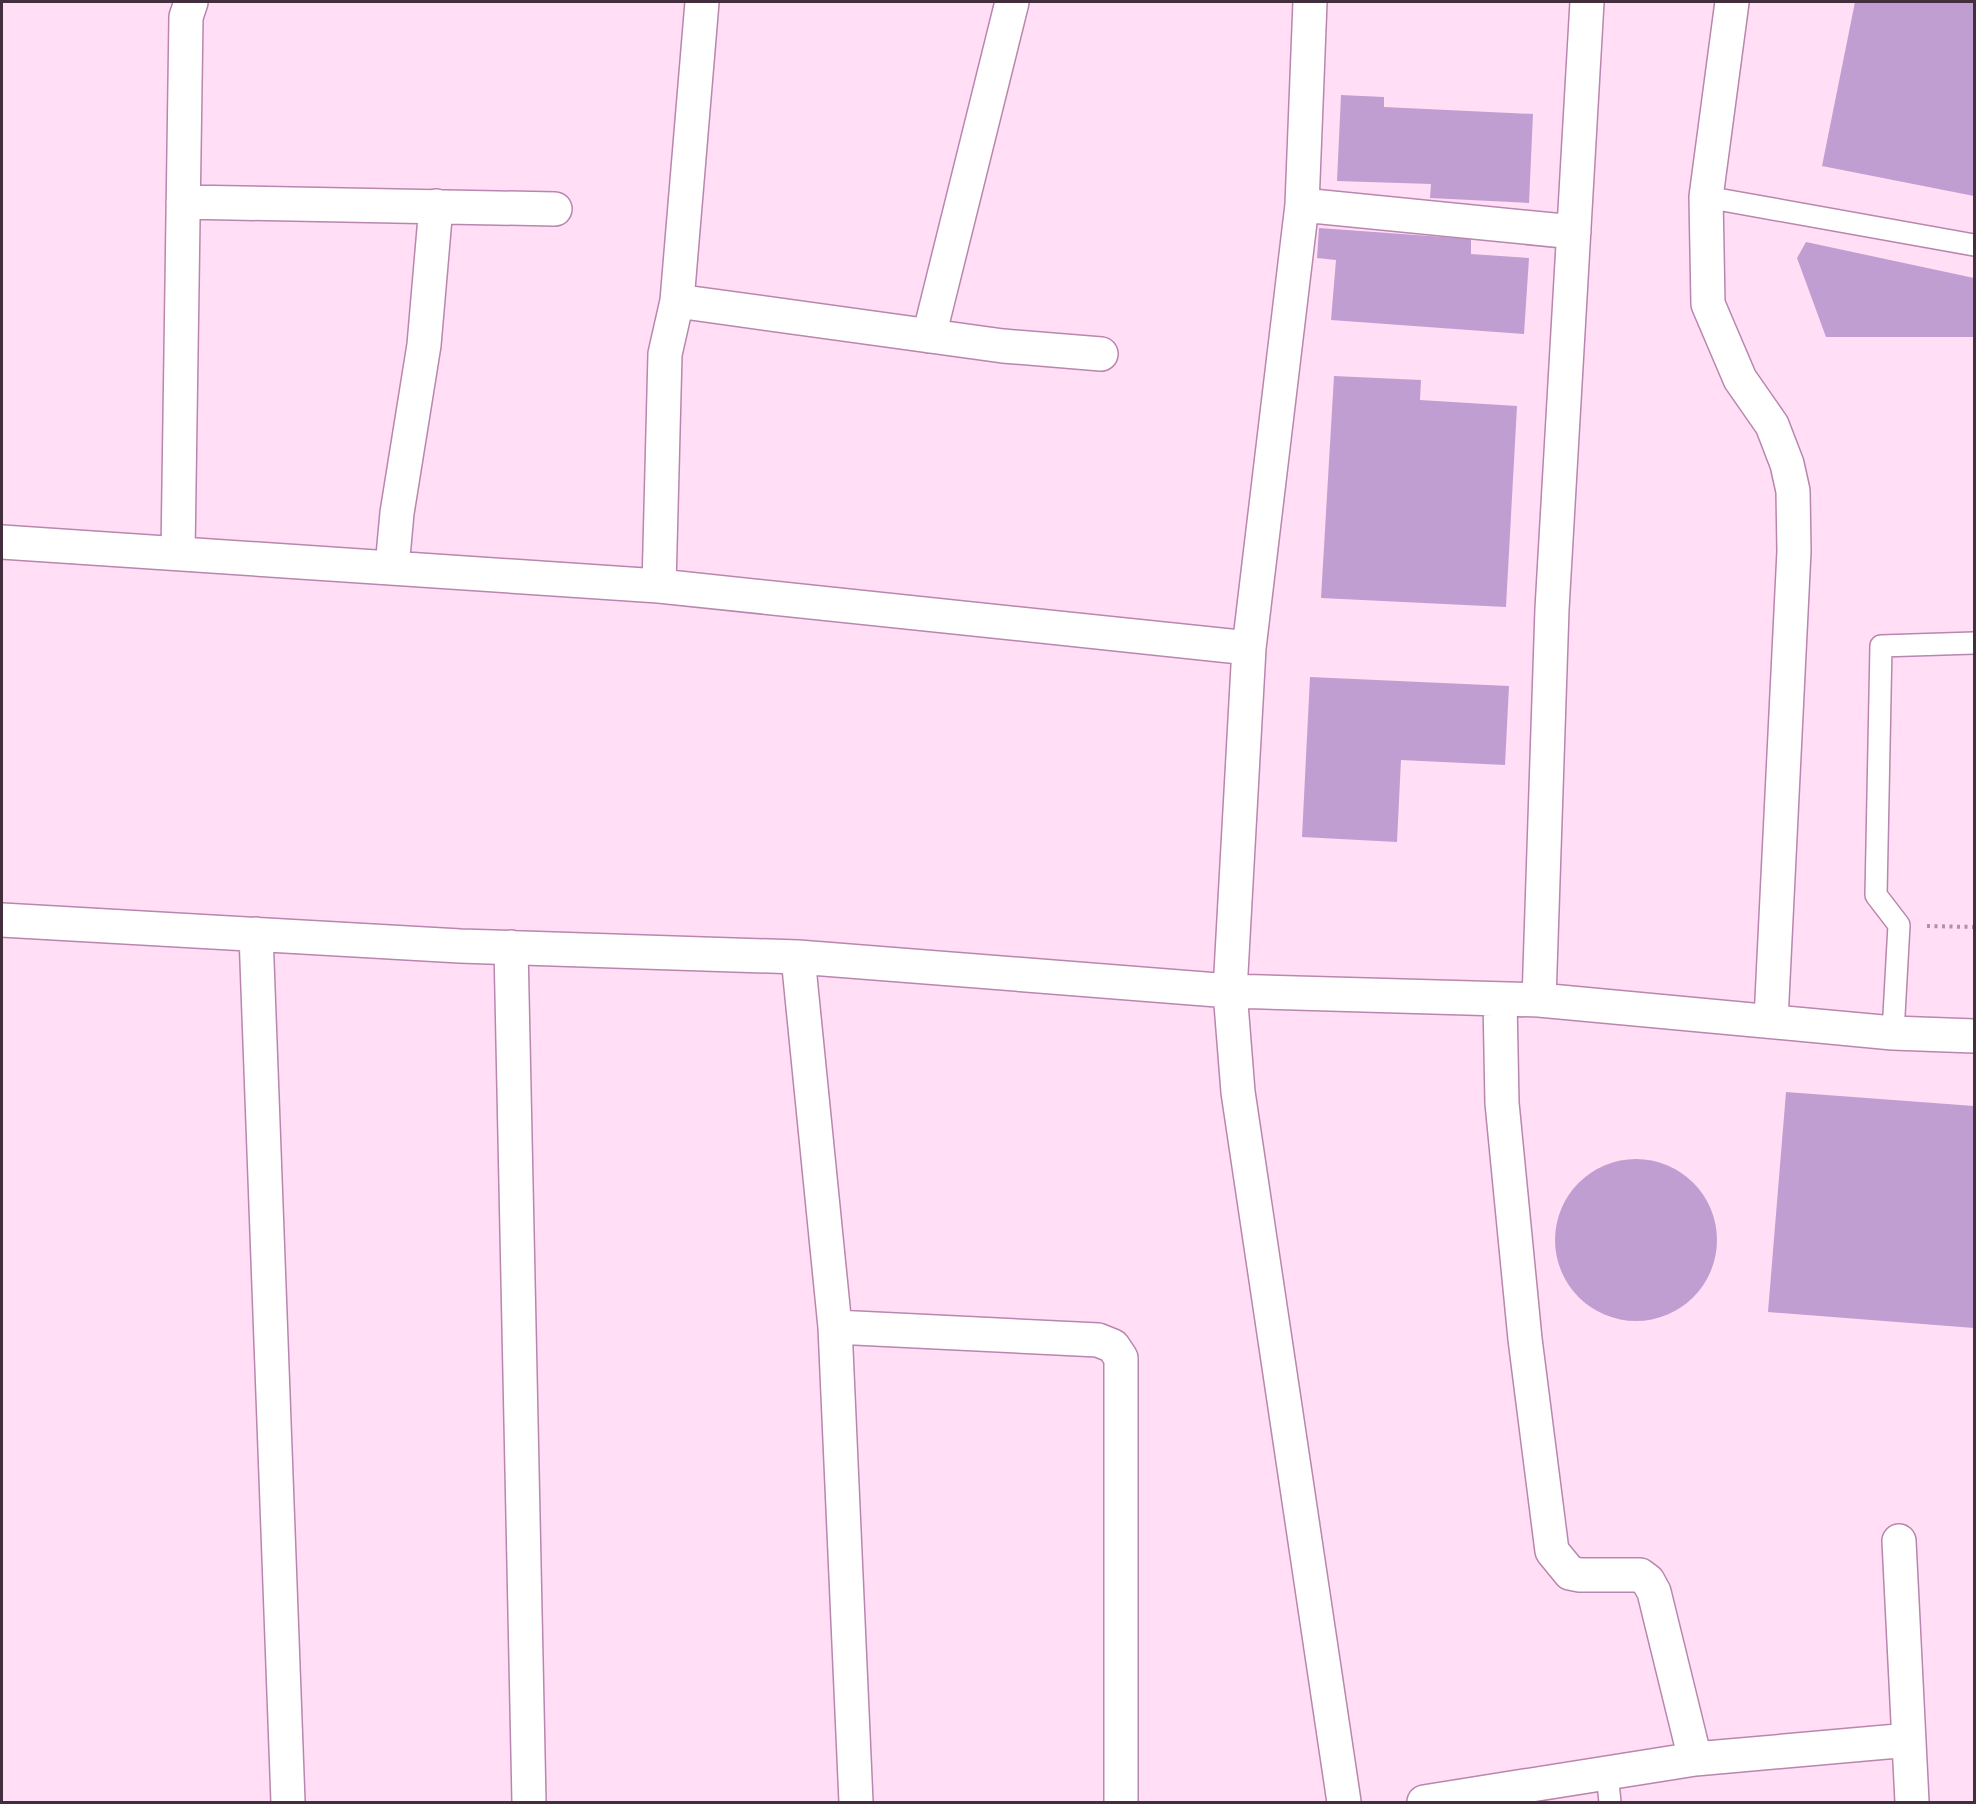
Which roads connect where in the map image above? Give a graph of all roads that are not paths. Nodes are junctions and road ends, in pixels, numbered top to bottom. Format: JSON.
{"nodes":[{"id":1,"x":191,"y":2,"type":"edge"},
{"id":2,"x":702,"y":2,"type":"edge"},
{"id":3,"x":1009,"y":2,"type":"edge"},
{"id":4,"x":1310,"y":2,"type":"edge"},
{"id":5,"x":1587,"y":2,"type":"edge"},
{"id":6,"x":1732,"y":2,"type":"edge"},
{"id":7,"x":1706,"y":197,"type":"junction"},
{"id":8,"x":183,"y":202,"type":"junction"},
{"id":9,"x":436,"y":206,"type":"junction"},
{"id":10,"x":1302,"y":206,"type":"junction"},
{"id":11,"x":555,"y":209,"type":"dead end"},
{"id":12,"x":1574,"y":232,"type":"junction"},
{"id":13,"x":1974,"y":245,"type":"edge"},
{"id":14,"x":677,"y":301,"type":"junction"},
{"id":15,"x":929,"y":336,"type":"junction"},
{"id":16,"x":1101,"y":354,"type":"dead end"},
{"id":17,"x":2,"y":542,"type":"edge"},
{"id":18,"x":178,"y":553,"type":"junction"},
{"id":19,"x":392,"y":567,"type":"junction"},
{"id":20,"x":659,"y":586,"type":"junction"},
{"id":21,"x":1974,"y":643,"type":"edge"},
{"id":22,"x":1249,"y":648,"type":"junction"},
{"id":23,"x":2,"y":920,"type":"edge"},
{"id":24,"x":256,"y":934,"type":"junction"},
{"id":25,"x":511,"y":947,"type":"junction"},
{"id":26,"x":798,"y":957,"type":"junction"},
{"id":27,"x":1230,"y":991,"type":"junction"},
{"id":28,"x":1500,"y":1000,"type":"junction"},
{"id":29,"x":1539,"y":1000,"type":"junction"},
{"id":30,"x":1771,"y":1020,"type":"junction"},
{"id":31,"x":1893,"y":1033,"type":"junction"},
{"id":32,"x":1974,"y":1036,"type":"edge"},
{"id":33,"x":835,"y":1327,"type":"junction"},
{"id":34,"x":1899,"y":1541,"type":"dead end"},
{"id":35,"x":1909,"y":1740,"type":"junction"},
{"id":36,"x":1695,"y":1759,"type":"junction"},
{"id":37,"x":1609,"y":1788,"type":"edge"},
{"id":38,"x":288,"y":1803,"type":"edge"},
{"id":39,"x":529,"y":1803,"type":"edge"},
{"id":40,"x":856,"y":1803,"type":"edge"},
{"id":41,"x":1121,"y":1803,"type":"edge"},
{"id":42,"x":1344,"y":1803,"type":"edge"},
{"id":43,"x":1424,"y":1803,"type":"edge"},
{"id":44,"x":1912,"y":1803,"type":"edge"}],
"edges":[{"from":1,"to":8,"type":"street"},
{"from":2,"to":14,"type":"street"},
{"from":3,"to":15,"type":"street"},
{"from":4,"to":10,"type":"street"},
{"from":5,"to":12,"type":"street"},
{"from":6,"to":7,"type":"street"},
{"from":7,"to":13,"type":"lane"},
{"from":7,"to":30,"type":"street"},
{"from":8,"to":9,"type":"street"},
{"from":8,"to":18,"type":"street"},
{"from":9,"to":11,"type":"street"},
{"from":9,"to":19,"type":"street"},
{"from":10,"to":12,"type":"street"},
{"from":10,"to":22,"type":"street"},
{"from":12,"to":29,"type":"street"},
{"from":14,"to":15,"type":"street"},
{"from":14,"to":20,"type":"street"},
{"from":15,"to":16,"type":"street"},
{"from":17,"to":18,"type":"street"},
{"from":18,"to":19,"type":"street"},
{"from":19,"to":20,"type":"street"},
{"from":20,"to":22,"type":"street"},
{"from":21,"to":31,"type":"lane"},
{"from":22,"to":27,"type":"street"},
{"from":23,"to":24,"type":"street"},
{"from":24,"to":25,"type":"street"},
{"from":24,"to":38,"type":"street"},
{"from":25,"to":26,"type":"street"},
{"from":25,"to":39,"type":"street"},
{"from":26,"to":27,"type":"street"},
{"from":26,"to":33,"type":"street"},
{"from":27,"to":28,"type":"street"},
{"from":27,"to":42,"type":"street"},
{"from":28,"to":29,"type":"street"},
{"from":28,"to":36,"type":"street"},
{"from":29,"to":30,"type":"street"},
{"from":30,"to":31,"type":"street"},
{"from":31,"to":32,"type":"street"},
{"from":33,"to":40,"type":"street"},
{"from":33,"to":41,"type":"street"},
{"from":34,"to":35,"type":"street"},
{"from":35,"to":36,"type":"street"},
{"from":35,"to":44,"type":"street"},
{"from":36,"to":37,"type":"street"},
{"from":37,"to":43,"type":"street"}]}
